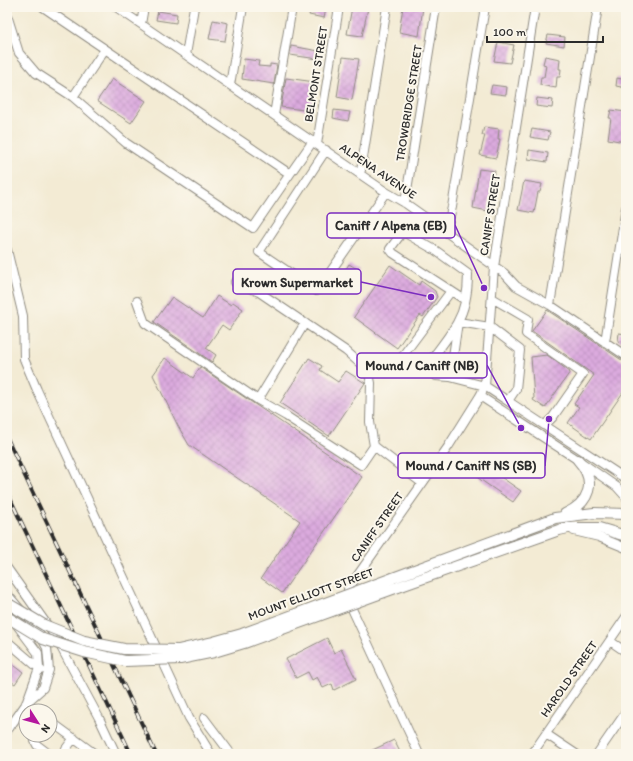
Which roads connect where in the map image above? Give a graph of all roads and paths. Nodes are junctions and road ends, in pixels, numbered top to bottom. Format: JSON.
{"nodes":[{"id":1,"x":43,"y":7,"type":"edge"},
{"id":2,"x":116,"y":7,"type":"edge"},
{"id":3,"x":144,"y":7,"type":"edge"},
{"id":4,"x":194,"y":7,"type":"edge"},
{"id":5,"x":243,"y":7,"type":"edge"},
{"id":6,"x":292,"y":7,"type":"edge"},
{"id":7,"x":339,"y":7,"type":"edge"},
{"id":8,"x":387,"y":7,"type":"edge"},
{"id":9,"x":436,"y":7,"type":"edge"},
{"id":10,"x":485,"y":7,"type":"edge"},
{"id":11,"x":535,"y":7,"type":"edge"},
{"id":12,"x":598,"y":7,"type":"edge"},
{"id":13,"x":7,"y":15,"type":"edge"},
{"id":14,"x":141,"y":24,"type":"junction"},
{"id":15,"x":105,"y":49,"type":"junction"},
{"id":16,"x":186,"y":55,"type":"junction"},
{"id":17,"x":230,"y":85,"type":"junction"},
{"id":18,"x":73,"y":97,"type":"junction"},
{"id":19,"x":274,"y":115,"type":"junction"},
{"id":20,"x":315,"y":143,"type":"junction"},
{"id":21,"x":326,"y":150,"type":"junction"},
{"id":22,"x":359,"y":173,"type":"junction"},
{"id":23,"x":290,"y":174,"type":"junction"},
{"id":24,"x":386,"y":192,"type":"junction"},
{"id":25,"x":405,"y":203,"type":"junction"},
{"id":26,"x":626,"y":208,"type":"edge"},
{"id":27,"x":444,"y":230,"type":"junction"},
{"id":28,"x":7,"y":250,"type":"edge"},
{"id":29,"x":494,"y":267,"type":"junction"},
{"id":30,"x":235,"y":282,"type":"dead end"},
{"id":31,"x":451,"y":291,"type":"junction"},
{"id":32,"x":492,"y":298,"type":"junction"},
{"id":33,"x":464,"y":300,"type":"junction"},
{"id":34,"x":137,"y":301,"type":"dead end"},
{"id":35,"x":550,"y":305,"type":"junction"},
{"id":36,"x":458,"y":322,"type":"junction"},
{"id":37,"x":305,"y":323,"type":"junction"},
{"id":38,"x":490,"y":327,"type":"junction"},
{"id":39,"x":605,"y":342,"type":"junction"},
{"id":40,"x":626,"y":356,"type":"edge"},
{"id":41,"x":424,"y":369,"type":"junction"},
{"id":42,"x":450,"y":377,"type":"junction"},
{"id":43,"x":485,"y":386,"type":"junction"},
{"id":44,"x":480,"y":396,"type":"junction"},
{"id":45,"x":258,"y":400,"type":"junction"},
{"id":46,"x":508,"y":401,"type":"junction"},
{"id":47,"x":545,"y":425,"type":"junction"},
{"id":48,"x":374,"y":446,"type":"junction"},
{"id":49,"x":578,"y":460,"type":"junction"},
{"id":50,"x":626,"y":479,"type":"edge"},
{"id":51,"x":422,"y":483,"type":"junction"},
{"id":52,"x":626,"y":497,"type":"edge"},
{"id":53,"x":626,"y":514,"type":"edge"},
{"id":54,"x":555,"y":518,"type":"junction"},
{"id":55,"x":559,"y":530,"type":"junction"},
{"id":56,"x":626,"y":536,"type":"edge"},
{"id":57,"x":626,"y":548,"type":"edge"},
{"id":58,"x":7,"y":568,"type":"edge"},
{"id":59,"x":395,"y":582,"type":"junction"},
{"id":60,"x":7,"y":594,"type":"edge"},
{"id":61,"x":7,"y":603,"type":"edge"},
{"id":62,"x":7,"y":613,"type":"edge"},
{"id":63,"x":7,"y":617,"type":"edge"},
{"id":64,"x":626,"y":617,"type":"edge"},
{"id":65,"x":7,"y":641,"type":"edge"},
{"id":66,"x":610,"y":641,"type":"junction"},
{"id":67,"x":626,"y":652,"type":"edge"},
{"id":68,"x":39,"y":668,"type":"junction"},
{"id":69,"x":48,"y":672,"type":"junction"},
{"id":70,"x":26,"y":703,"type":"edge"},
{"id":71,"x":27,"y":703,"type":"edge"},
{"id":72,"x":626,"y":712,"type":"edge"},
{"id":73,"x":18,"y":715,"type":"edge"},
{"id":74,"x":204,"y":718,"type":"dead end"},
{"id":75,"x":58,"y":727,"type":"edge"},
{"id":76,"x":7,"y":731,"type":"edge"},
{"id":77,"x":546,"y":734,"type":"junction"},
{"id":78,"x":74,"y":738,"type":"junction"},
{"id":79,"x":36,"y":743,"type":"edge"},
{"id":80,"x":49,"y":754,"type":"edge"},
{"id":81,"x":62,"y":754,"type":"edge"},
{"id":82,"x":96,"y":754,"type":"edge"},
{"id":83,"x":116,"y":754,"type":"edge"},
{"id":84,"x":211,"y":754,"type":"edge"},
{"id":85,"x":231,"y":754,"type":"edge"},
{"id":86,"x":419,"y":754,"type":"edge"},
{"id":87,"x":532,"y":754,"type":"edge"},
{"id":88,"x":576,"y":754,"type":"edge"},
{"id":89,"x":597,"y":754,"type":"edge"}],
"edges":[{"from":1,"to":15,"type":"street"},
{"from":2,"to":14,"type":"street","name":"ALPENA AVENUE"},
{"from":3,"to":14,"type":"street"},
{"from":4,"to":16,"type":"street"},
{"from":5,"to":17,"type":"street"},
{"from":6,"to":19,"type":"street"},
{"from":7,"to":20,"type":"street","name":"BELMONT STREET"},
{"from":8,"to":22,"type":"street"},
{"from":9,"to":25,"type":"street","name":"TROWBRIDGE STREET"},
{"from":10,"to":27,"type":"street"},
{"from":11,"to":29,"type":"street","name":"CANIFF STREET"},
{"from":12,"to":35,"type":"street"},
{"from":13,"to":18,"type":"street"},
{"from":14,"to":16,"type":"street","name":"ALPENA AVENUE"},
{"from":15,"to":18,"type":"street"},
{"from":15,"to":23,"type":"street"},
{"from":16,"to":17,"type":"street","name":"ALPENA AVENUE"},
{"from":17,"to":19,"type":"street","name":"ALPENA AVENUE"},
{"from":18,"to":23,"type":"street"},
{"from":19,"to":20,"type":"street","name":"ALPENA AVENUE"},
{"from":20,"to":21,"type":"street","name":"ALPENA AVENUE"},
{"from":20,"to":23,"type":"street"},
{"from":21,"to":22,"type":"street","name":"ALPENA AVENUE"},
{"from":21,"to":24,"type":"street"},
{"from":22,"to":24,"type":"street","name":"ALPENA AVENUE"},
{"from":24,"to":25,"type":"street","name":"ALPENA AVENUE"},
{"from":25,"to":27,"type":"street","name":"ALPENA AVENUE"},
{"from":26,"to":39,"type":"street"},
{"from":27,"to":29,"type":"street","name":"ALPENA AVENUE"},
{"from":28,"to":84,"type":"street"},
{"from":29,"to":32,"type":"street","name":"CANIFF STREET"},
{"from":29,"to":35,"type":"street","name":"ALPENA AVENUE"},
{"from":30,"to":37,"type":"street"},
{"from":31,"to":33,"type":"street"},
{"from":31,"to":33,"type":"street"},
{"from":31,"to":41,"type":"street"},
{"from":32,"to":38,"type":"street","name":"CANIFF STREET"},
{"from":32,"to":47,"type":"street"},
{"from":33,"to":36,"type":"street"},
{"from":34,"to":45,"type":"street"},
{"from":35,"to":39,"type":"street","name":"ALPENA AVENUE"},
{"from":36,"to":38,"type":"street"},
{"from":36,"to":41,"type":"street"},
{"from":36,"to":42,"type":"street"},
{"from":37,"to":45,"type":"street"},
{"from":37,"to":48,"type":"street"},
{"from":38,"to":43,"type":"street","name":"CANIFF STREET"},
{"from":38,"to":46,"type":"street"},
{"from":39,"to":40,"type":"street","name":"ALPENA AVENUE"},
{"from":41,"to":42,"type":"street"},
{"from":42,"to":43,"type":"street"},
{"from":43,"to":44,"type":"street","name":"CANIFF STREET"},
{"from":43,"to":46,"type":"street"},
{"from":44,"to":49,"type":"street"},
{"from":44,"to":51,"type":"street","name":"CANIFF STREET"},
{"from":45,"to":48,"type":"street"},
{"from":46,"to":47,"type":"street"},
{"from":47,"to":50,"type":"street"},
{"from":48,"to":51,"type":"street"},
{"from":49,"to":52,"type":"street"},
{"from":49,"to":54,"type":"main road"},
{"from":51,"to":86,"type":"street","name":"CANIFF STREET"},
{"from":53,"to":54,"type":"main road","name":"MOUNT ELLIOTT STREET"},
{"from":54,"to":59,"type":"main road","name":"MOUNT ELLIOTT STREET"},
{"from":55,"to":56,"type":"main road","name":"MOUNT ELLIOTT STREET"},
{"from":55,"to":57,"type":"street"},
{"from":55,"to":59,"type":"main road","name":"MOUNT ELLIOTT STREET"},
{"from":58,"to":83,"type":"street"},
{"from":59,"to":61,"type":"main road","name":"MOUNT ELLIOTT STREET","bridge":true},
{"from":59,"to":63,"type":"main road","name":"MOUNT ELLIOTT STREET","bridge":true},
{"from":60,"to":69,"type":"street"},
{"from":62,"to":68,"type":"street"},
{"from":64,"to":66,"type":"street","name":"HAROLD STREET"},
{"from":65,"to":68,"type":"street"},
{"from":66,"to":67,"type":"street"},
{"from":66,"to":77,"type":"street","name":"HAROLD STREET"},
{"from":68,"to":69,"type":"street"},
{"from":68,"to":70,"type":"street"},
{"from":69,"to":71,"type":"street"},
{"from":72,"to":89,"type":"street"},
{"from":73,"to":76,"type":"street"},
{"from":74,"to":85,"type":"street"},
{"from":75,"to":78,"type":"street"},
{"from":77,"to":87,"type":"street","name":"HAROLD STREET"},
{"from":77,"to":88,"type":"street"},
{"from":78,"to":81,"type":"street"},
{"from":78,"to":82,"type":"street"},
{"from":79,"to":80,"type":"street"}]}
